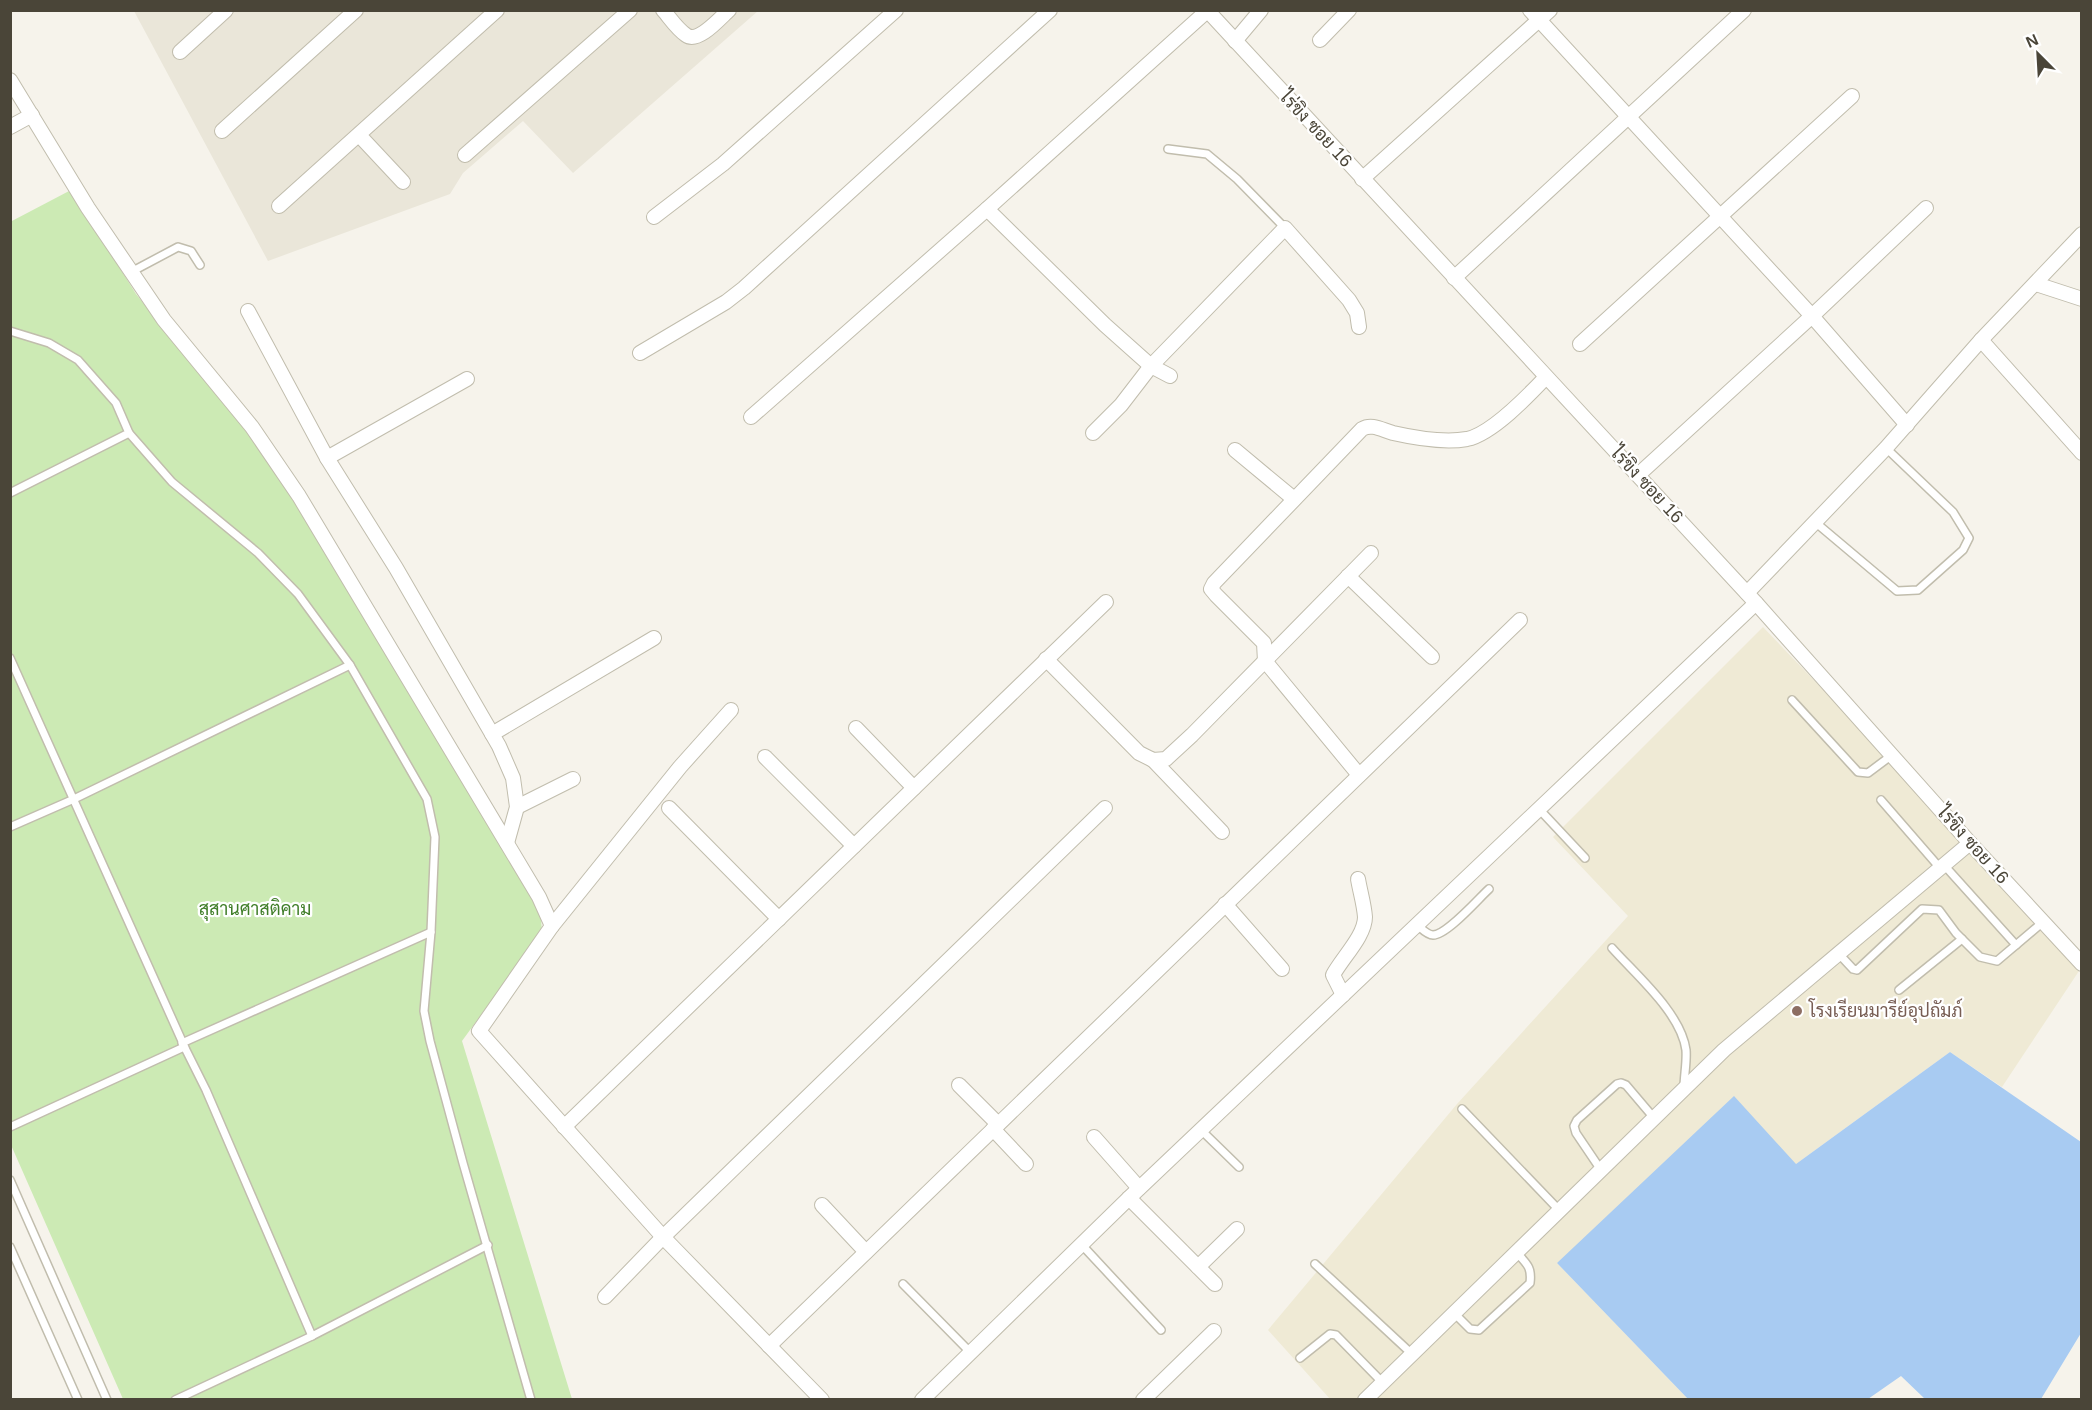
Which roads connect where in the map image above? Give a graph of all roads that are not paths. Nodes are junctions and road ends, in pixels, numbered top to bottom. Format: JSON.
{"nodes":[{"id":1,"x":226,"y":10,"type":"edge"},
{"id":2,"x":356,"y":10,"type":"edge"},
{"id":3,"x":497,"y":10,"type":"edge"},
{"id":4,"x":630,"y":10,"type":"edge"},
{"id":5,"x":663,"y":10,"type":"edge"},
{"id":6,"x":729,"y":10,"type":"edge"},
{"id":7,"x":896,"y":10,"type":"edge"},
{"id":8,"x":1050,"y":10,"type":"edge"},
{"id":9,"x":1261,"y":10,"type":"edge"},
{"id":10,"x":1349,"y":10,"type":"edge"},
{"id":11,"x":1550,"y":10,"type":"edge"},
{"id":12,"x":1744,"y":10,"type":"edge"},
{"id":13,"x":1207,"y":11,"type":"edge"},
{"id":14,"x":1534,"y":16,"type":"edge"},
{"id":15,"x":1320,"y":40,"type":"dead end"},
{"id":16,"x":1235,"y":41,"type":"junction"},
{"id":17,"x":180,"y":52,"type":"dead end"},
{"id":18,"x":10,"y":80,"type":"edge"},
{"id":19,"x":1852,"y":96,"type":"dead end"},
{"id":20,"x":32,"y":115,"type":"junction"},
{"id":21,"x":1627,"y":117,"type":"junction"},
{"id":22,"x":10,"y":127,"type":"edge"},
{"id":23,"x":222,"y":131,"type":"dead end"},
{"id":24,"x":358,"y":135,"type":"junction"},
{"id":25,"x":1168,"y":149,"type":"dead end"},
{"id":26,"x":465,"y":155,"type":"dead end"},
{"id":27,"x":1362,"y":179,"type":"junction"},
{"id":28,"x":403,"y":182,"type":"dead end"},
{"id":29,"x":279,"y":206,"type":"dead end"},
{"id":30,"x":1926,"y":208,"type":"dead end"},
{"id":31,"x":987,"y":209,"type":"junction"},
{"id":32,"x":654,"y":217,"type":"dead end"},
{"id":33,"x":1720,"y":217,"type":"junction"},
{"id":34,"x":1285,"y":228,"type":"junction"},
{"id":35,"x":2082,"y":234,"type":"edge"},
{"id":36,"x":200,"y":265,"type":"dead end"},
{"id":37,"x":131,"y":272,"type":"junction"},
{"id":38,"x":1454,"y":278,"type":"junction"},
{"id":39,"x":2036,"y":284,"type":"junction"},
{"id":40,"x":2082,"y":299,"type":"edge"},
{"id":41,"x":248,"y":311,"type":"dead end"},
{"id":42,"x":1812,"y":316,"type":"junction"},
{"id":43,"x":1359,"y":327,"type":"dead end"},
{"id":44,"x":10,"y":331,"type":"edge"},
{"id":45,"x":1981,"y":340,"type":"junction"},
{"id":46,"x":1580,"y":344,"type":"dead end"},
{"id":47,"x":640,"y":353,"type":"dead end"},
{"id":48,"x":1152,"y":366,"type":"junction"},
{"id":49,"x":1170,"y":376,"type":"dead end"},
{"id":50,"x":1546,"y":376,"type":"junction"},
{"id":51,"x":467,"y":379,"type":"dead end"},
{"id":52,"x":751,"y":417,"type":"dead end"},
{"id":53,"x":1907,"y":425,"type":"junction"},
{"id":54,"x":129,"y":433,"type":"junction"},
{"id":55,"x":1093,"y":433,"type":"dead end"},
{"id":56,"x":1886,"y":448,"type":"junction"},
{"id":57,"x":1235,"y":450,"type":"dead end"},
{"id":58,"x":2082,"y":453,"type":"edge"},
{"id":59,"x":327,"y":458,"type":"junction"},
{"id":60,"x":1638,"y":475,"type":"junction"},
{"id":61,"x":10,"y":493,"type":"edge"},
{"id":62,"x":1294,"y":499,"type":"junction"},
{"id":63,"x":1815,"y":522,"type":"junction"},
{"id":64,"x":1371,"y":553,"type":"dead end"},
{"id":65,"x":1348,"y":576,"type":"junction"},
{"id":66,"x":1752,"y":598,"type":"junction"},
{"id":67,"x":1106,"y":602,"type":"dead end"},
{"id":68,"x":1520,"y":621,"type":"dead end"},
{"id":69,"x":654,"y":638,"type":"dead end"},
{"id":70,"x":1432,"y":657,"type":"dead end"},
{"id":71,"x":10,"y":658,"type":"edge"},
{"id":72,"x":1046,"y":659,"type":"junction"},
{"id":73,"x":1265,"y":661,"type":"junction"},
{"id":74,"x":350,"y":664,"type":"junction"},
{"id":75,"x":1792,"y":700,"type":"dead end"},
{"id":76,"x":731,"y":710,"type":"dead end"},
{"id":77,"x":856,"y":728,"type":"dead end"},
{"id":78,"x":492,"y":734,"type":"junction"},
{"id":79,"x":1892,"y":755,"type":"junction"},
{"id":80,"x":765,"y":758,"type":"dead end"},
{"id":81,"x":1153,"y":760,"type":"junction"},
{"id":82,"x":1359,"y":775,"type":"junction"},
{"id":83,"x":573,"y":779,"type":"dead end"},
{"id":84,"x":914,"y":788,"type":"junction"},
{"id":85,"x":74,"y":799,"type":"junction"},
{"id":86,"x":1881,"y":800,"type":"dead end"},
{"id":87,"x":517,"y":807,"type":"junction"},
{"id":88,"x":669,"y":808,"type":"dead end"},
{"id":89,"x":1105,"y":808,"type":"dead end"},
{"id":90,"x":1539,"y":809,"type":"junction"},
{"id":91,"x":10,"y":827,"type":"edge"},
{"id":92,"x":1222,"y":832,"type":"dead end"},
{"id":93,"x":507,"y":843,"type":"junction"},
{"id":94,"x":1970,"y":843,"type":"junction"},
{"id":95,"x":854,"y":846,"type":"junction"},
{"id":96,"x":1585,"y":858,"type":"dead end"},
{"id":97,"x":1942,"y":867,"type":"junction"},
{"id":98,"x":1358,"y":879,"type":"dead end"},
{"id":99,"x":1489,"y":889,"type":"dead end"},
{"id":100,"x":1225,"y":904,"type":"junction"},
{"id":101,"x":778,"y":919,"type":"junction"},
{"id":102,"x":2043,"y":922,"type":"junction"},
{"id":103,"x":1417,"y":925,"type":"junction"},
{"id":104,"x":552,"y":926,"type":"junction"},
{"id":105,"x":431,"y":932,"type":"junction"},
{"id":106,"x":1962,"y":939,"type":"junction"},
{"id":107,"x":2016,"y":945,"type":"junction"},
{"id":108,"x":1612,"y":948,"type":"dead end"},
{"id":109,"x":1839,"y":954,"type":"junction"},
{"id":110,"x":2082,"y":964,"type":"edge"},
{"id":111,"x":1282,"y":969,"type":"dead end"},
{"id":112,"x":1899,"y":990,"type":"dead end"},
{"id":113,"x":1343,"y":995,"type":"junction"},
{"id":114,"x":183,"y":1045,"type":"junction"},
{"id":115,"x":959,"y":1085,"type":"dead end"},
{"id":116,"x":1684,"y":1089,"type":"junction"},
{"id":117,"x":1462,"y":1109,"type":"dead end"},
{"id":118,"x":1654,"y":1118,"type":"junction"},
{"id":119,"x":10,"y":1127,"type":"edge"},
{"id":120,"x":564,"y":1127,"type":"junction"},
{"id":121,"x":996,"y":1127,"type":"junction"},
{"id":122,"x":1201,"y":1130,"type":"junction"},
{"id":123,"x":1094,"y":1137,"type":"dead end"},
{"id":124,"x":1026,"y":1164,"type":"dead end"},
{"id":125,"x":1239,"y":1167,"type":"dead end"},
{"id":126,"x":1601,"y":1170,"type":"junction"},
{"id":127,"x":10,"y":1180,"type":"edge"},
{"id":128,"x":1139,"y":1188,"type":"junction"},
{"id":129,"x":1129,"y":1198,"type":"junction"},
{"id":130,"x":822,"y":1205,"type":"dead end"},
{"id":131,"x":1559,"y":1210,"type":"junction"},
{"id":132,"x":1237,"y":1229,"type":"dead end"},
{"id":133,"x":663,"y":1237,"type":"junction"},
{"id":134,"x":1081,"y":1244,"type":"junction"},
{"id":135,"x":488,"y":1245,"type":"junction"},
{"id":136,"x":10,"y":1247,"type":"edge"},
{"id":137,"x":866,"y":1252,"type":"junction"},
{"id":138,"x":1516,"y":1252,"type":"junction"},
{"id":139,"x":1315,"y":1264,"type":"dead end"},
{"id":140,"x":1198,"y":1267,"type":"junction"},
{"id":141,"x":903,"y":1284,"type":"dead end"},
{"id":142,"x":1215,"y":1284,"type":"dead end"},
{"id":143,"x":605,"y":1297,"type":"dead end"},
{"id":144,"x":1454,"y":1312,"type":"junction"},
{"id":145,"x":1161,"y":1330,"type":"dead end"},
{"id":146,"x":1214,"y":1331,"type":"dead end"},
{"id":147,"x":312,"y":1336,"type":"junction"},
{"id":148,"x":769,"y":1346,"type":"junction"},
{"id":149,"x":970,"y":1352,"type":"junction"},
{"id":150,"x":1412,"y":1354,"type":"junction"},
{"id":151,"x":1300,"y":1358,"type":"dead end"},
{"id":152,"x":1382,"y":1382,"type":"junction"},
{"id":153,"x":78,"y":1400,"type":"edge"},
{"id":154,"x":107,"y":1400,"type":"edge"},
{"id":155,"x":175,"y":1400,"type":"edge"},
{"id":156,"x":531,"y":1400,"type":"edge"},
{"id":157,"x":822,"y":1400,"type":"edge"},
{"id":158,"x":922,"y":1400,"type":"edge"},
{"id":159,"x":1143,"y":1400,"type":"edge"},
{"id":160,"x":1365,"y":1400,"type":"edge"}],
"edges":[{"from":1,"to":17,"type":"street"},
{"from":2,"to":23,"type":"street"},
{"from":3,"to":24,"type":"street"},
{"from":4,"to":26,"type":"street"},
{"from":5,"to":6,"type":"street"},
{"from":7,"to":32,"type":"street"},
{"from":8,"to":47,"type":"street"},
{"from":9,"to":16,"type":"street"},
{"from":10,"to":15,"type":"street"},
{"from":11,"to":14,"type":"street"},
{"from":12,"to":21,"type":"street"},
{"from":13,"to":16,"type":"street","name":"ไร่ขิง ซอย 16"},
{"from":13,"to":31,"type":"street"},
{"from":14,"to":21,"type":"street"},
{"from":14,"to":27,"type":"street"},
{"from":16,"to":27,"type":"street","name":"ไร่ขิง ซอย 16"},
{"from":18,"to":20,"type":"street"},
{"from":19,"to":33,"type":"street"},
{"from":20,"to":22,"type":"street"},
{"from":20,"to":37,"type":"street"},
{"from":21,"to":33,"type":"street"},
{"from":21,"to":38,"type":"street"},
{"from":24,"to":28,"type":"street"},
{"from":24,"to":29,"type":"street"},
{"from":25,"to":34,"type":"lane"},
{"from":27,"to":38,"type":"street","name":"ไร่ขิง ซอย 16"},
{"from":30,"to":42,"type":"street"},
{"from":31,"to":48,"type":"street"},
{"from":31,"to":52,"type":"street"},
{"from":33,"to":42,"type":"street"},
{"from":33,"to":46,"type":"street"},
{"from":34,"to":43,"type":"street"},
{"from":34,"to":48,"type":"street"},
{"from":35,"to":39,"type":"street"},
{"from":36,"to":37,"type":"lane"},
{"from":37,"to":93,"type":"street"},
{"from":38,"to":50,"type":"street","name":"ไร่ขิง ซอย 16"},
{"from":39,"to":40,"type":"street"},
{"from":39,"to":45,"type":"street"},
{"from":41,"to":59,"type":"street"},
{"from":42,"to":53,"type":"street"},
{"from":42,"to":60,"type":"street"},
{"from":44,"to":54,"type":"lane"},
{"from":45,"to":53,"type":"street"},
{"from":45,"to":58,"type":"street"},
{"from":48,"to":49,"type":"street"},
{"from":48,"to":55,"type":"street"},
{"from":50,"to":60,"type":"street","name":"ไร่ขิง ซอย 16"},
{"from":50,"to":62,"type":"street"},
{"from":51,"to":59,"type":"street"},
{"from":53,"to":56,"type":"street"},
{"from":54,"to":61,"type":"lane"},
{"from":54,"to":74,"type":"lane"},
{"from":56,"to":63,"type":"street"},
{"from":56,"to":63,"type":"lane"},
{"from":57,"to":62,"type":"street"},
{"from":59,"to":78,"type":"street"},
{"from":60,"to":66,"type":"street","name":"ไร่ขิง ซอย 16"},
{"from":62,"to":73,"type":"street"},
{"from":63,"to":66,"type":"street"},
{"from":64,"to":65,"type":"street"},
{"from":65,"to":70,"type":"street"},
{"from":65,"to":73,"type":"street"},
{"from":66,"to":79,"type":"street","name":"ไร่ขิง ซอย 16"},
{"from":66,"to":90,"type":"street"},
{"from":67,"to":72,"type":"street"},
{"from":68,"to":82,"type":"street"},
{"from":69,"to":78,"type":"street"},
{"from":71,"to":85,"type":"lane"},
{"from":72,"to":81,"type":"street"},
{"from":72,"to":84,"type":"street"},
{"from":73,"to":81,"type":"street"},
{"from":73,"to":82,"type":"street"},
{"from":74,"to":85,"type":"lane"},
{"from":74,"to":105,"type":"lane"},
{"from":75,"to":79,"type":"lane"},
{"from":76,"to":104,"type":"street"},
{"from":77,"to":84,"type":"street"},
{"from":78,"to":87,"type":"street"},
{"from":79,"to":94,"type":"street","name":"ไร่ขิง ซอย 16"},
{"from":80,"to":95,"type":"street"},
{"from":81,"to":92,"type":"street"},
{"from":82,"to":100,"type":"street"},
{"from":83,"to":87,"type":"street"},
{"from":84,"to":95,"type":"street"},
{"from":85,"to":91,"type":"lane"},
{"from":85,"to":114,"type":"lane"},
{"from":86,"to":97,"type":"lane"},
{"from":87,"to":93,"type":"street"},
{"from":88,"to":101,"type":"street"},
{"from":89,"to":133,"type":"street"},
{"from":90,"to":96,"type":"lane"},
{"from":90,"to":103,"type":"street"},
{"from":93,"to":104,"type":"street"},
{"from":94,"to":97,"type":"street"},
{"from":94,"to":102,"type":"street","name":"ไร่ขิง ซอย 16"},
{"from":95,"to":101,"type":"street"},
{"from":97,"to":107,"type":"lane"},
{"from":97,"to":109,"type":"street"},
{"from":98,"to":113,"type":"street"},
{"from":99,"to":103,"type":"lane"},
{"from":100,"to":111,"type":"street"},
{"from":100,"to":121,"type":"street"},
{"from":101,"to":120,"type":"street"},
{"from":102,"to":107,"type":"lane"},
{"from":102,"to":110,"type":"street","name":"ไร่ขิง ซอย 16"},
{"from":103,"to":113,"type":"street"},
{"from":104,"to":120,"type":"street"},
{"from":105,"to":114,"type":"lane"},
{"from":105,"to":135,"type":"lane"},
{"from":106,"to":107,"type":"lane"},
{"from":106,"to":109,"type":"lane"},
{"from":106,"to":112,"type":"lane"},
{"from":108,"to":116,"type":"lane"},
{"from":109,"to":116,"type":"street"},
{"from":113,"to":122,"type":"street"},
{"from":114,"to":119,"type":"lane"},
{"from":114,"to":147,"type":"lane"},
{"from":115,"to":121,"type":"street"},
{"from":116,"to":118,"type":"street"},
{"from":117,"to":131,"type":"lane"},
{"from":118,"to":126,"type":"street"},
{"from":118,"to":126,"type":"lane"},
{"from":120,"to":133,"type":"street"},
{"from":121,"to":124,"type":"street"},
{"from":121,"to":137,"type":"street"},
{"from":122,"to":125,"type":"lane"},
{"from":122,"to":128,"type":"street"},
{"from":123,"to":128,"type":"street"},
{"from":126,"to":131,"type":"street"},
{"from":127,"to":154,"type":"lane"},
{"from":128,"to":129,"type":"street"},
{"from":129,"to":134,"type":"street"},
{"from":129,"to":140,"type":"street"},
{"from":130,"to":137,"type":"street"},
{"from":131,"to":138,"type":"street"},
{"from":132,"to":140,"type":"street"},
{"from":133,"to":143,"type":"street"},
{"from":133,"to":148,"type":"street"},
{"from":134,"to":145,"type":"lane"},
{"from":134,"to":149,"type":"street"},
{"from":135,"to":147,"type":"lane"},
{"from":135,"to":156,"type":"lane"},
{"from":136,"to":153,"type":"lane"},
{"from":137,"to":148,"type":"street"},
{"from":138,"to":144,"type":"street"},
{"from":138,"to":144,"type":"lane"},
{"from":139,"to":150,"type":"lane"},
{"from":140,"to":142,"type":"street"},
{"from":141,"to":149,"type":"lane"},
{"from":144,"to":150,"type":"street"},
{"from":146,"to":159,"type":"street"},
{"from":147,"to":155,"type":"lane"},
{"from":148,"to":157,"type":"street"},
{"from":149,"to":158,"type":"street"},
{"from":150,"to":152,"type":"street"},
{"from":151,"to":152,"type":"lane"},
{"from":152,"to":160,"type":"street"}]}
